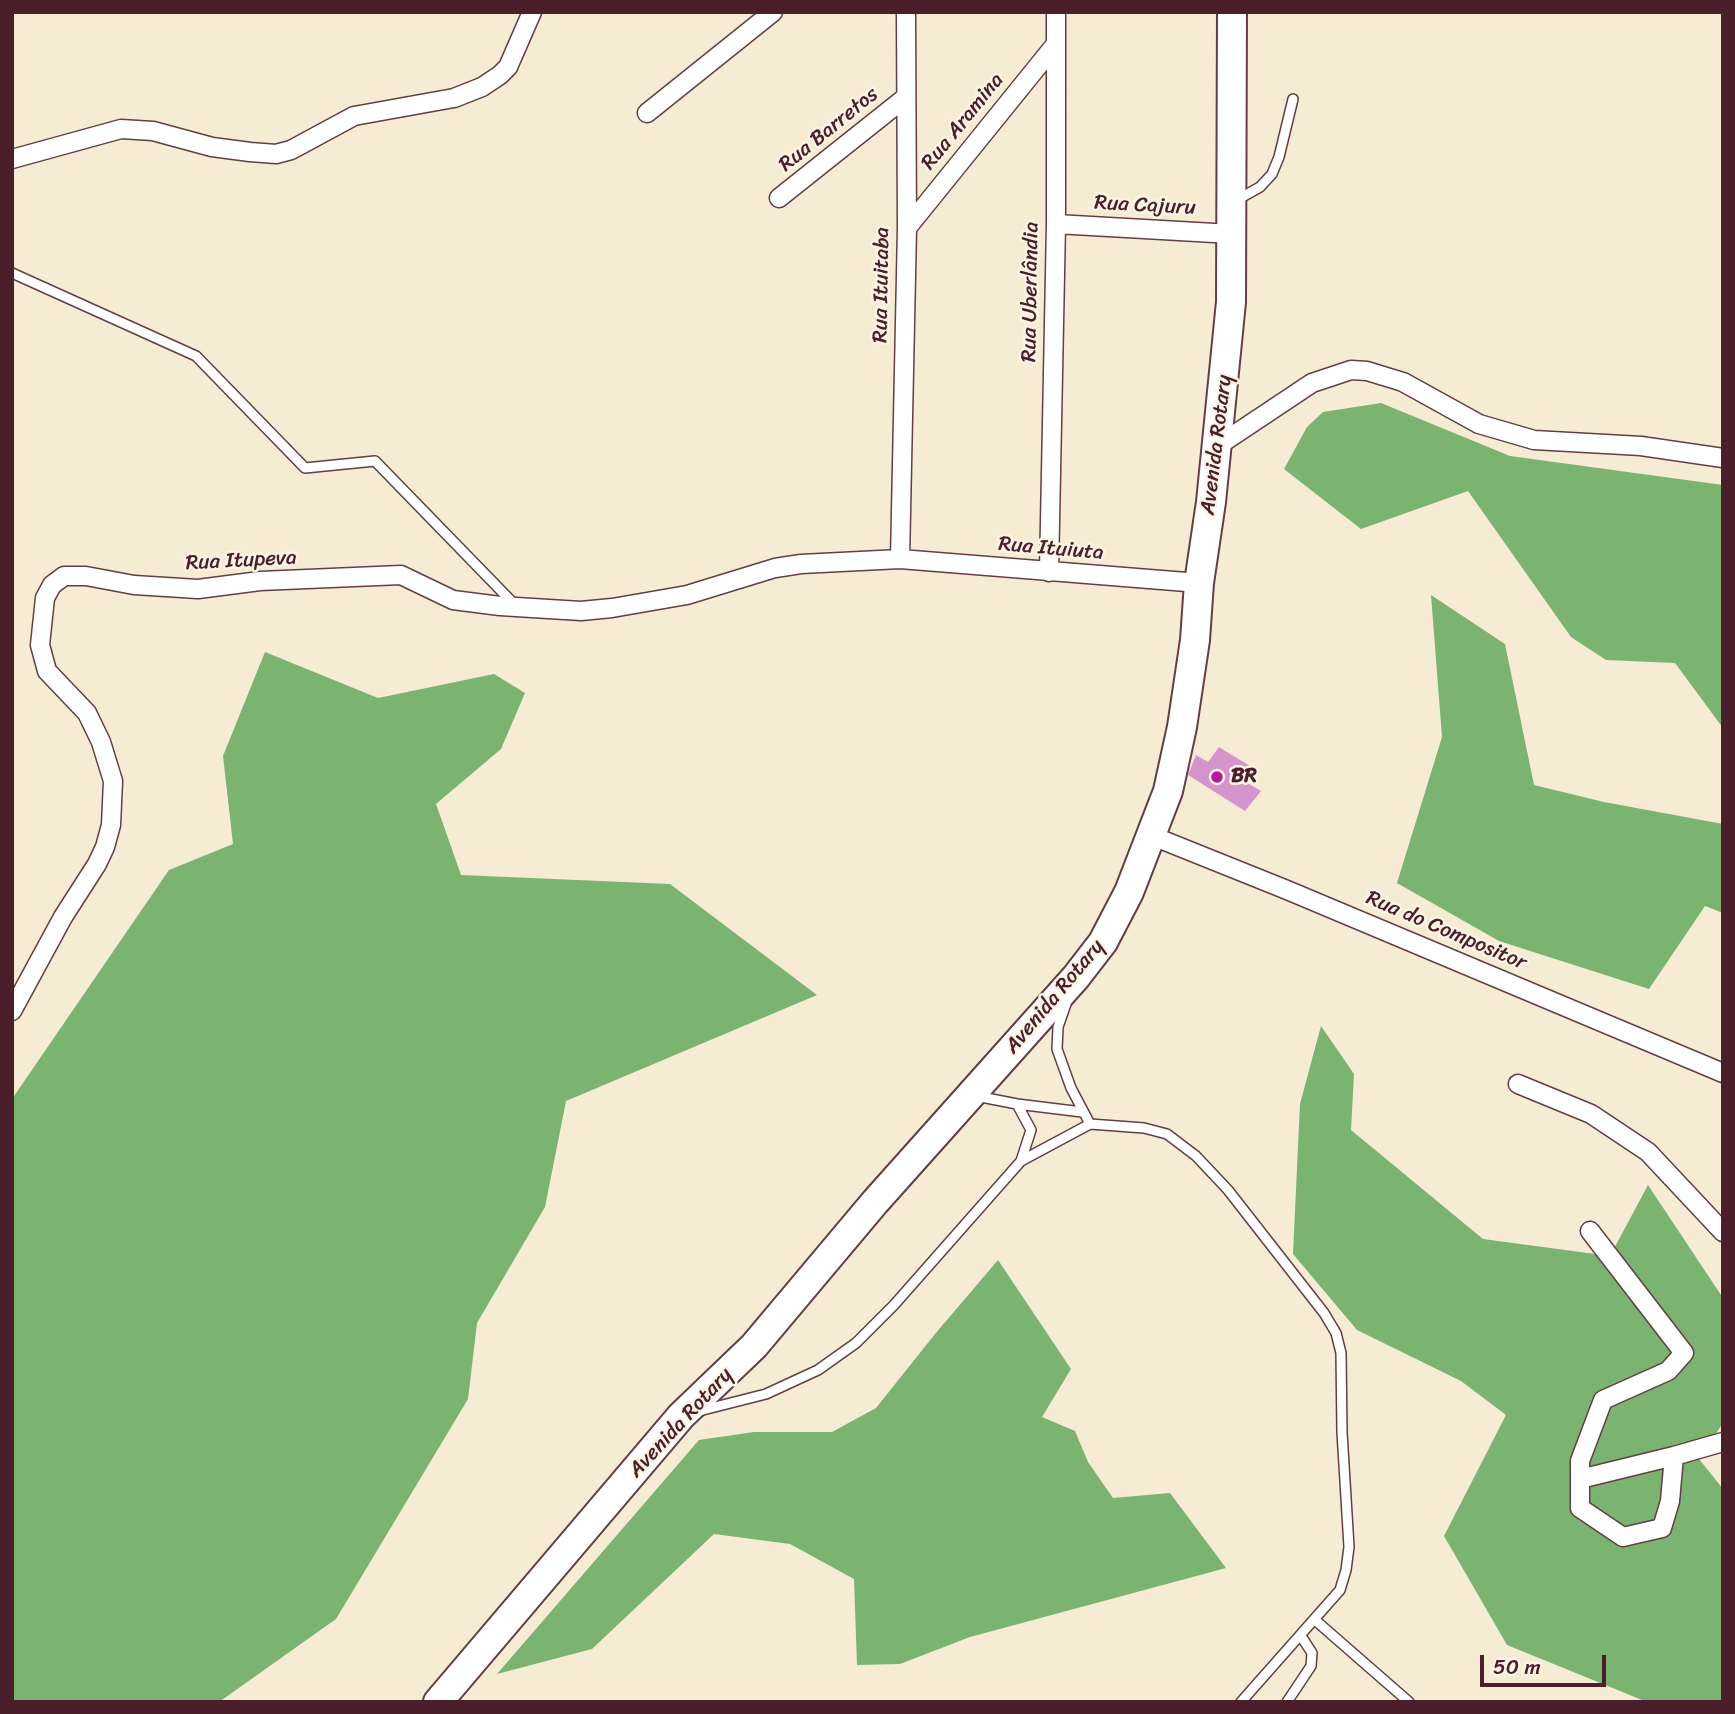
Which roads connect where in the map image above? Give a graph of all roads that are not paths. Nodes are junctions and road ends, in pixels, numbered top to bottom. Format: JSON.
{"nodes":[{"id":1,"x":532,"y":12,"type":"edge"},
{"id":2,"x":774,"y":12,"type":"edge"},
{"id":3,"x":906,"y":12,"type":"edge"},
{"id":4,"x":1056,"y":12,"type":"edge"},
{"id":5,"x":1232,"y":12,"type":"edge"},
{"id":6,"x":1055,"y":46,"type":"junction"},
{"id":7,"x":906,"y":97,"type":"junction"},
{"id":8,"x":1293,"y":99,"type":"dead end"},
{"id":9,"x":647,"y":113,"type":"dead end"},
{"id":10,"x":12,"y":159,"type":"edge"},
{"id":11,"x":779,"y":198,"type":"dead end"},
{"id":12,"x":1233,"y":202,"type":"junction"},
{"id":13,"x":1056,"y":224,"type":"junction"},
{"id":14,"x":906,"y":228,"type":"junction"},
{"id":15,"x":1232,"y":234,"type":"junction"},
{"id":16,"x":12,"y":273,"type":"edge"},
{"id":17,"x":1216,"y":447,"type":"junction"},
{"id":18,"x":1723,"y":458,"type":"edge"},
{"id":19,"x":900,"y":559,"type":"junction"},
{"id":20,"x":1049,"y":572,"type":"junction"},
{"id":21,"x":1199,"y":583,"type":"junction"},
{"id":22,"x":518,"y":607,"type":"junction"},
{"id":23,"x":1150,"y":835,"type":"junction"},
{"id":24,"x":1076,"y":977,"type":"junction"},
{"id":25,"x":12,"y":1011,"type":"edge"},
{"id":26,"x":1723,"y":1073,"type":"edge"},
{"id":27,"x":1518,"y":1084,"type":"dead end"},
{"id":28,"x":972,"y":1095,"type":"junction"},
{"id":29,"x":1017,"y":1104,"type":"junction"},
{"id":30,"x":1082,"y":1112,"type":"junction"},
{"id":31,"x":1090,"y":1124,"type":"junction"},
{"id":32,"x":1021,"y":1161,"type":"junction"},
{"id":33,"x":1590,"y":1231,"type":"dead end"},
{"id":34,"x":1723,"y":1232,"type":"edge"},
{"id":35,"x":681,"y":1416,"type":"junction"},
{"id":36,"x":1723,"y":1442,"type":"edge"},
{"id":37,"x":1674,"y":1456,"type":"junction"},
{"id":38,"x":1580,"y":1479,"type":"junction"},
{"id":39,"x":1315,"y":1620,"type":"junction"},
{"id":40,"x":1301,"y":1636,"type":"junction"},
{"id":41,"x":438,"y":1702,"type":"edge"},
{"id":42,"x":1241,"y":1702,"type":"edge"},
{"id":43,"x":1287,"y":1702,"type":"edge"},
{"id":44,"x":1409,"y":1702,"type":"edge"}],
"edges":[{"from":1,"to":10,"type":"street"},
{"from":2,"to":9,"type":"street"},
{"from":3,"to":7,"type":"street","name":"Rua Ituitaba"},
{"from":4,"to":6,"type":"street","name":"Rua Uberlândia"},
{"from":5,"to":12,"type":"main road","name":"Avenida Rotary"},
{"from":6,"to":13,"type":"street","name":"Rua Uberlândia"},
{"from":6,"to":14,"type":"street","name":"Rua Aramina"},
{"from":7,"to":11,"type":"street","name":"Rua Barretos"},
{"from":7,"to":14,"type":"street","name":"Rua Ituitaba"},
{"from":8,"to":12,"type":"lane"},
{"from":12,"to":15,"type":"main road","name":"Avenida Rotary"},
{"from":13,"to":15,"type":"street","name":"Rua Cajuru"},
{"from":13,"to":20,"type":"street","name":"Rua Uberlândia"},
{"from":14,"to":19,"type":"street","name":"Rua Ituitaba"},
{"from":15,"to":17,"type":"main road","name":"Avenida Rotary"},
{"from":16,"to":22,"type":"lane"},
{"from":17,"to":18,"type":"street"},
{"from":17,"to":21,"type":"main road","name":"Avenida Rotary"},
{"from":19,"to":20,"type":"street","name":"Rua Ituiuta"},
{"from":19,"to":22,"type":"street","name":"Rua Itupeva"},
{"from":20,"to":21,"type":"street","name":"Rua Ituiuta"},
{"from":21,"to":23,"type":"main road","name":"Avenida Rotary"},
{"from":22,"to":25,"type":"street","name":"Rua Itupeva"},
{"from":23,"to":24,"type":"main road","name":"Avenida Rotary"},
{"from":23,"to":26,"type":"street","name":"Rua do Compositor"},
{"from":24,"to":28,"type":"main road","name":"Avenida Rotary"},
{"from":24,"to":30,"type":"lane"},
{"from":27,"to":34,"type":"street"},
{"from":28,"to":29,"type":"lane"},
{"from":28,"to":35,"type":"main road","name":"Avenida Rotary"},
{"from":29,"to":30,"type":"lane"},
{"from":29,"to":32,"type":"lane"},
{"from":30,"to":31,"type":"lane"},
{"from":31,"to":32,"type":"lane"},
{"from":31,"to":39,"type":"lane"},
{"from":32,"to":35,"type":"lane"},
{"from":33,"to":38,"type":"street"},
{"from":35,"to":41,"type":"main road","name":"Avenida Rotary"},
{"from":36,"to":37,"type":"street"},
{"from":37,"to":38,"type":"street"},
{"from":37,"to":38,"type":"street"},
{"from":39,"to":40,"type":"lane"},
{"from":39,"to":44,"type":"lane"},
{"from":40,"to":42,"type":"lane"},
{"from":40,"to":43,"type":"lane"}]}
